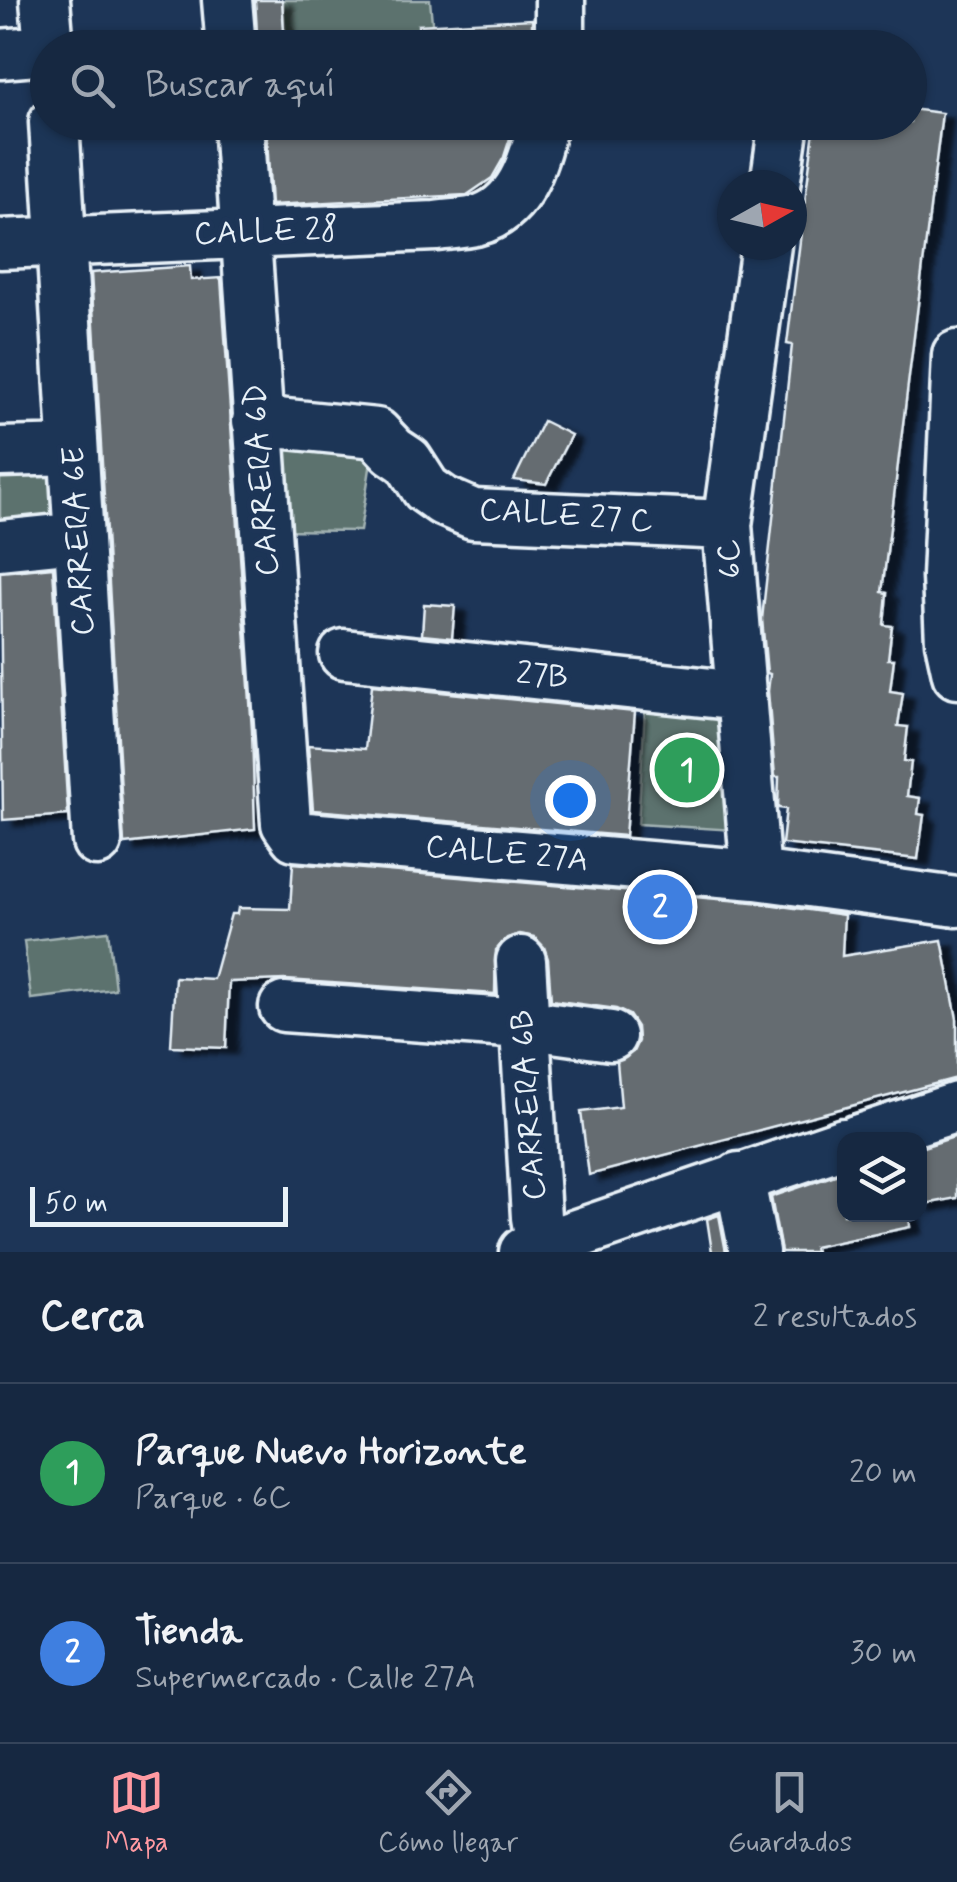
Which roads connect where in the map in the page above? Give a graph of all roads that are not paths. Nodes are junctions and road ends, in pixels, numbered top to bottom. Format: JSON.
{"nodes":[{"id":1,"x":45,"y":0,"type":"edge"},
{"id":2,"x":226,"y":0,"type":"edge"},
{"id":3,"x":560,"y":0,"type":"edge"},
{"id":4,"x":47,"y":30,"type":"edge"},
{"id":5,"x":229,"y":30,"type":"edge"},
{"id":6,"x":560,"y":30,"type":"edge"},
{"id":7,"x":30,"y":51,"type":"edge"},
{"id":8,"x":0,"y":54,"type":"edge"},
{"id":9,"x":55,"y":140,"type":"edge"},
{"id":10,"x":240,"y":140,"type":"edge"},
{"id":11,"x":536,"y":140,"type":"edge"},
{"id":12,"x":781,"y":140,"type":"edge"},
{"id":13,"x":777,"y":170,"type":"edge"},
{"id":14,"x":248,"y":232,"type":"junction"},
{"id":15,"x":63,"y":241,"type":"junction"},
{"id":16,"x":0,"y":244,"type":"edge"},
{"id":17,"x":764,"y":260,"type":"edge"},
{"id":18,"x":957,"y":355,"type":"edge"},
{"id":19,"x":258,"y":421,"type":"junction"},
{"id":20,"x":73,"y":450,"type":"junction"},
{"id":21,"x":0,"y":452,"type":"edge"},
{"id":22,"x":727,"y":525,"type":"junction"},
{"id":23,"x":78,"y":537,"type":"junction"},
{"id":24,"x":0,"y":546,"type":"edge"},
{"id":25,"x":344,"y":654,"type":"dead end"},
{"id":26,"x":957,"y":674,"type":"edge"},
{"id":27,"x":740,"y":696,"type":"junction"},
{"id":28,"x":294,"y":836,"type":"joint"},
{"id":29,"x":96,"y":841,"type":"dead end"},
{"id":30,"x":756,"y":875,"type":"junction"},
{"id":31,"x":957,"y":902,"type":"edge"},
{"id":32,"x":520,"y":961,"type":"dead end"},
{"id":33,"x":284,"y":1007,"type":"dead end"},
{"id":34,"x":523,"y":1024,"type":"junction"},
{"id":35,"x":611,"y":1036,"type":"dead end"},
{"id":36,"x":957,"y":1107,"type":"edge"},
{"id":37,"x":880,"y":1132,"type":"edge"},
{"id":38,"x":837,"y":1145,"type":"edge"},
{"id":39,"x":739,"y":1177,"type":"junction"},
{"id":40,"x":533,"y":1250,"type":"edge"},
{"id":41,"x":754,"y":1252,"type":"edge"}],
"edges":[{"from":1,"to":4,"type":"street"},
{"from":2,"to":5,"type":"street"},
{"from":3,"to":6,"type":"street"},
{"from":7,"to":8,"type":"street"},
{"from":9,"to":15,"type":"street","name":"CARRERA 6E"},
{"from":10,"to":14,"type":"street","name":"CARRERA 6D"},
{"from":11,"to":14,"type":"street","name":"CALLE 28"},
{"from":12,"to":13,"type":"street"},
{"from":14,"to":15,"type":"street","name":"CALLE 28"},
{"from":14,"to":19,"type":"street","name":"CARRERA 6D"},
{"from":15,"to":16,"type":"street","name":"CALLE 28"},
{"from":15,"to":20,"type":"street","name":"CARRERA 6E"},
{"from":17,"to":22,"type":"street","name":"6C"},
{"from":18,"to":26,"type":"street"},
{"from":19,"to":22,"type":"street","name":"CALLE 27 C"},
{"from":19,"to":28,"type":"street","name":"CARRERA 6D"},
{"from":20,"to":21,"type":"street"},
{"from":20,"to":23,"type":"street","name":"CARRERA 6E"},
{"from":22,"to":27,"type":"street","name":"6C"},
{"from":23,"to":24,"type":"street"},
{"from":23,"to":29,"type":"street","name":"CARRERA 6E"},
{"from":25,"to":27,"type":"street","name":"27B"},
{"from":27,"to":30,"type":"street","name":"6C"},
{"from":28,"to":30,"type":"street","name":"CALLE 27A"},
{"from":30,"to":31,"type":"street","name":"CALLE 27A"},
{"from":32,"to":34,"type":"street","name":"CARRERA 6B"},
{"from":33,"to":34,"type":"street"},
{"from":34,"to":35,"type":"street"},
{"from":34,"to":40,"type":"street","name":"CARRERA 6B"},
{"from":36,"to":37,"type":"street"},
{"from":38,"to":39,"type":"street"},
{"from":39,"to":40,"type":"street"},
{"from":39,"to":41,"type":"street"}]}
